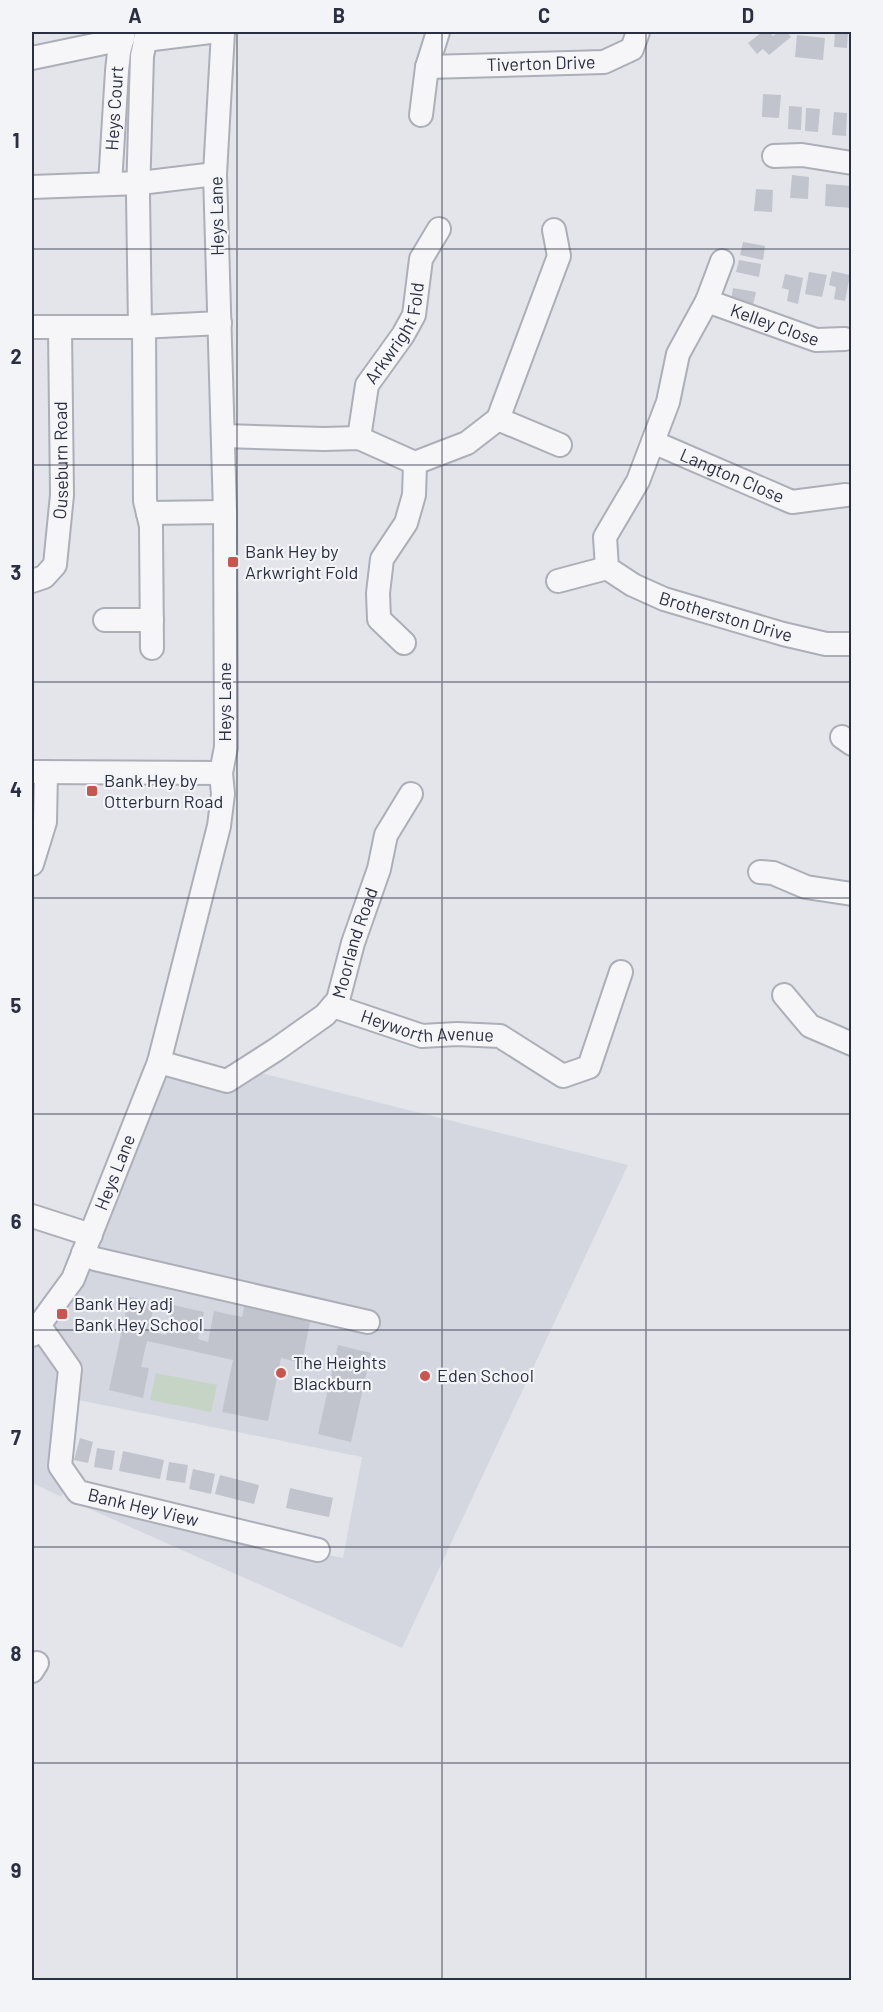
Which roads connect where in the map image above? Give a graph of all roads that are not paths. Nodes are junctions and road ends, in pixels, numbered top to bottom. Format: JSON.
{"nodes":[{"id":1,"x":210,"y":32,"type":"edge"},
{"id":2,"x":223,"y":32,"type":"edge"},
{"id":3,"x":438,"y":32,"type":"edge"},
{"id":4,"x":638,"y":32,"type":"edge"},
{"id":5,"x":123,"y":35,"type":"edge"},
{"id":6,"x":146,"y":36,"type":"edge"},
{"id":7,"x":32,"y":58,"type":"edge"},
{"id":8,"x":427,"y":67,"type":"junction"},
{"id":9,"x":421,"y":115,"type":"dead end"},
{"id":10,"x":774,"y":156,"type":"dead end"},
{"id":11,"x":852,"y":163,"type":"edge"},
{"id":12,"x":215,"y":174,"type":"junction"},
{"id":13,"x":140,"y":183,"type":"junction"},
{"id":14,"x":110,"y":184,"type":"junction"},
{"id":15,"x":32,"y":187,"type":"edge"},
{"id":16,"x":439,"y":229,"type":"dead end"},
{"id":17,"x":554,"y":230,"type":"dead end"},
{"id":18,"x":722,"y":261,"type":"dead end"},
{"id":19,"x":707,"y":301,"type":"junction"},
{"id":20,"x":220,"y":323,"type":"junction"},
{"id":21,"x":32,"y":327,"type":"edge"},
{"id":22,"x":142,"y":327,"type":"junction"},
{"id":23,"x":60,"y":328,"type":"junction"},
{"id":24,"x":845,"y":339,"type":"dead end"},
{"id":25,"x":498,"y":418,"type":"junction"},
{"id":26,"x":223,"y":436,"type":"junction"},
{"id":27,"x":359,"y":438,"type":"junction"},
{"id":28,"x":653,"y":442,"type":"junction"},
{"id":29,"x":560,"y":445,"type":"dead end"},
{"id":30,"x":415,"y":463,"type":"junction"},
{"id":31,"x":846,"y":495,"type":"dead end"},
{"id":32,"x":225,"y":512,"type":"junction"},
{"id":33,"x":148,"y":513,"type":"junction"},
{"id":34,"x":607,"y":568,"type":"junction"},
{"id":35,"x":32,"y":581,"type":"edge"},
{"id":36,"x":558,"y":581,"type":"dead end"},
{"id":37,"x":105,"y":620,"type":"dead end"},
{"id":38,"x":152,"y":620,"type":"junction"},
{"id":39,"x":404,"y":643,"type":"dead end"},
{"id":40,"x":852,"y":644,"type":"edge"},
{"id":41,"x":152,"y":648,"type":"dead end"},
{"id":42,"x":39,"y":772,"type":"edge"},
{"id":43,"x":221,"y":774,"type":"junction"},
{"id":44,"x":411,"y":794,"type":"dead end"},
{"id":45,"x":32,"y":864,"type":"edge"},
{"id":46,"x":760,"y":872,"type":"dead end"},
{"id":47,"x":852,"y":894,"type":"edge"},
{"id":48,"x":621,"y":972,"type":"dead end"},
{"id":49,"x":784,"y":995,"type":"dead end"},
{"id":50,"x":333,"y":1006,"type":"junction"},
{"id":51,"x":852,"y":1044,"type":"edge"},
{"id":52,"x":159,"y":1062,"type":"junction"},
{"id":53,"x":32,"y":1215,"type":"edge"},
{"id":54,"x":87,"y":1244,"type":"junction"},
{"id":55,"x":368,"y":1322,"type":"dead end"},
{"id":56,"x":35,"y":1330,"type":"edge"},
{"id":57,"x":318,"y":1550,"type":"dead end"}],
"edges":[{"from":1,"to":6,"type":"street"},
{"from":2,"to":12,"type":"street","name":"Heys Lane"},
{"from":3,"to":8,"type":"street"},
{"from":4,"to":8,"type":"street","name":"Tiverton Drive"},
{"from":5,"to":7,"type":"street"},
{"from":5,"to":14,"type":"street","name":"Heys Court"},
{"from":6,"to":13,"type":"street"},
{"from":8,"to":9,"type":"street"},
{"from":10,"to":11,"type":"street"},
{"from":12,"to":13,"type":"street"},
{"from":12,"to":20,"type":"street","name":"Heys Lane"},
{"from":13,"to":14,"type":"street"},
{"from":13,"to":22,"type":"street"},
{"from":14,"to":15,"type":"street"},
{"from":16,"to":27,"type":"street","name":"Arkwright Fold"},
{"from":17,"to":25,"type":"street"},
{"from":18,"to":19,"type":"street"},
{"from":19,"to":24,"type":"street","name":"Kelley Close"},
{"from":19,"to":28,"type":"street"},
{"from":20,"to":22,"type":"street"},
{"from":20,"to":26,"type":"street","name":"Heys Lane"},
{"from":21,"to":23,"type":"street"},
{"from":22,"to":23,"type":"street"},
{"from":22,"to":33,"type":"street"},
{"from":23,"to":35,"type":"street","name":"Ouseburn Road"},
{"from":25,"to":29,"type":"street"},
{"from":25,"to":30,"type":"street"},
{"from":26,"to":27,"type":"street"},
{"from":26,"to":32,"type":"street","name":"Heys Lane"},
{"from":27,"to":30,"type":"street"},
{"from":28,"to":31,"type":"street","name":"Langton Close"},
{"from":28,"to":34,"type":"street"},
{"from":30,"to":39,"type":"street"},
{"from":32,"to":33,"type":"street"},
{"from":32,"to":43,"type":"street","name":"Heys Lane"},
{"from":33,"to":38,"type":"street"},
{"from":34,"to":36,"type":"street"},
{"from":34,"to":40,"type":"street","name":"Brotherston Drive"},
{"from":37,"to":38,"type":"street"},
{"from":38,"to":41,"type":"street"},
{"from":42,"to":43,"type":"street"},
{"from":42,"to":45,"type":"street"},
{"from":43,"to":52,"type":"street","name":"Heys Lane"},
{"from":44,"to":50,"type":"street","name":"Moorland Road"},
{"from":46,"to":47,"type":"street"},
{"from":48,"to":50,"type":"street","name":"Heyworth Avenue"},
{"from":49,"to":51,"type":"street"},
{"from":50,"to":52,"type":"street","name":"Moorland Road"},
{"from":52,"to":54,"type":"street","name":"Heys Lane"},
{"from":53,"to":54,"type":"street"},
{"from":54,"to":55,"type":"street"},
{"from":54,"to":56,"type":"street","name":"Heys Lane"},
{"from":56,"to":57,"type":"street","name":"Bank Hey View"}]}
